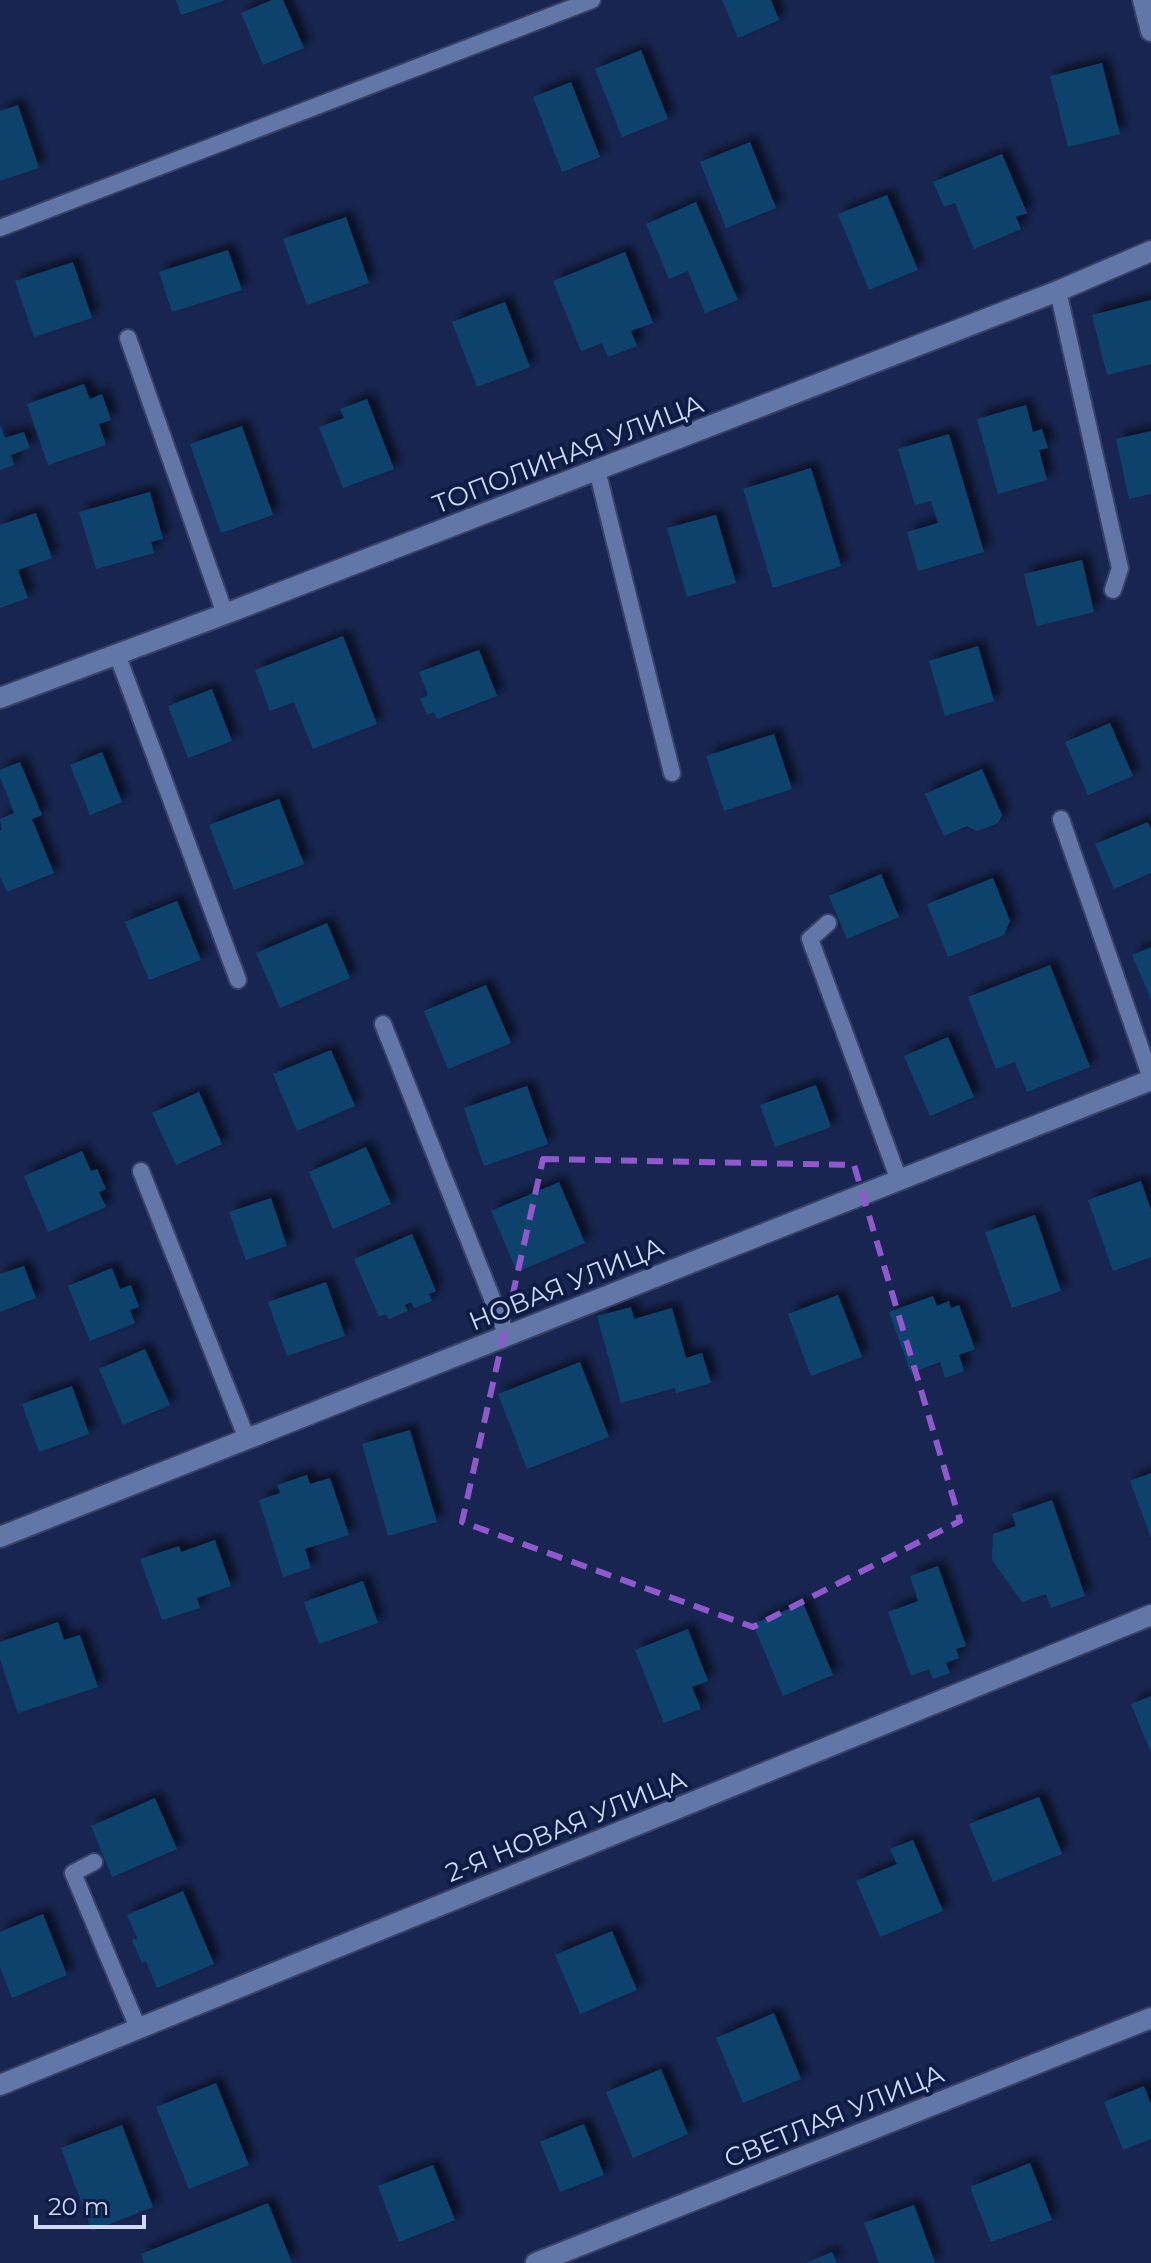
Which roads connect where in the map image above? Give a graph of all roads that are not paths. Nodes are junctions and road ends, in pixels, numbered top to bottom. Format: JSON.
{"nodes":[{"id":1,"x":592,"y":0,"type":"edge"},
{"id":2,"x":1143,"y":0,"type":"edge"},
{"id":3,"x":1151,"y":31,"type":"edge"},
{"id":4,"x":0,"y":228,"type":"edge"},
{"id":5,"x":1151,"y":251,"type":"edge"},
{"id":6,"x":1058,"y":291,"type":"junction"},
{"id":7,"x":128,"y":338,"type":"dead end"},
{"id":8,"x":597,"y":470,"type":"junction"},
{"id":9,"x":1113,"y":590,"type":"dead end"},
{"id":10,"x":225,"y":614,"type":"junction"},
{"id":11,"x":117,"y":654,"type":"junction"},
{"id":12,"x":0,"y":698,"type":"edge"},
{"id":13,"x":672,"y":773,"type":"dead end"},
{"id":14,"x":1061,"y":819,"type":"dead end"},
{"id":15,"x":828,"y":923,"type":"dead end"},
{"id":16,"x":238,"y":980,"type":"dead end"},
{"id":17,"x":383,"y":1024,"type":"dead end"},
{"id":18,"x":1151,"y":1079,"type":"edge"},
{"id":19,"x":141,"y":1171,"type":"dead end"},
{"id":20,"x":899,"y":1180,"type":"junction"},
{"id":21,"x":507,"y":1336,"type":"junction"},
{"id":22,"x":247,"y":1439,"type":"junction"},
{"id":23,"x":2,"y":1532,"type":"edge"},
{"id":24,"x":1151,"y":1615,"type":"edge"},
{"id":25,"x":94,"y":1862,"type":"dead end"},
{"id":26,"x":1151,"y":2018,"type":"edge"},
{"id":27,"x":138,"y":2028,"type":"junction"},
{"id":28,"x":0,"y":2085,"type":"edge"},
{"id":29,"x":536,"y":2263,"type":"edge"}],
"edges":[{"from":1,"to":4,"type":"lane"},
{"from":2,"to":3,"type":"street"},
{"from":5,"to":6,"type":"street","name":"ТОПОЛИНАЯ УЛИЦА"},
{"from":6,"to":8,"type":"street","name":"ТОПОЛИНАЯ УЛИЦА"},
{"from":6,"to":9,"type":"lane"},
{"from":7,"to":10,"type":"lane"},
{"from":8,"to":10,"type":"street","name":"ТОПОЛИНАЯ УЛИЦА"},
{"from":8,"to":13,"type":"lane"},
{"from":10,"to":11,"type":"street","name":"ТОПОЛИНАЯ УЛИЦА"},
{"from":11,"to":12,"type":"street","name":"ТОПОЛИНАЯ УЛИЦА"},
{"from":11,"to":16,"type":"lane"},
{"from":14,"to":18,"type":"lane"},
{"from":15,"to":20,"type":"lane"},
{"from":17,"to":21,"type":"lane"},
{"from":18,"to":20,"type":"street","name":"НОВАЯ УЛИЦА"},
{"from":19,"to":22,"type":"lane"},
{"from":20,"to":21,"type":"street","name":"НОВАЯ УЛИЦА"},
{"from":21,"to":22,"type":"street","name":"НОВАЯ УЛИЦА"},
{"from":22,"to":23,"type":"street","name":"НОВАЯ УЛИЦА"},
{"from":24,"to":27,"type":"street","name":"2-Я НОВАЯ УЛИЦА"},
{"from":25,"to":27,"type":"lane"},
{"from":26,"to":29,"type":"street","name":"СВЕТЛАЯ УЛИЦА"},
{"from":27,"to":28,"type":"street","name":"2-Я НОВАЯ УЛИЦА"}]}
